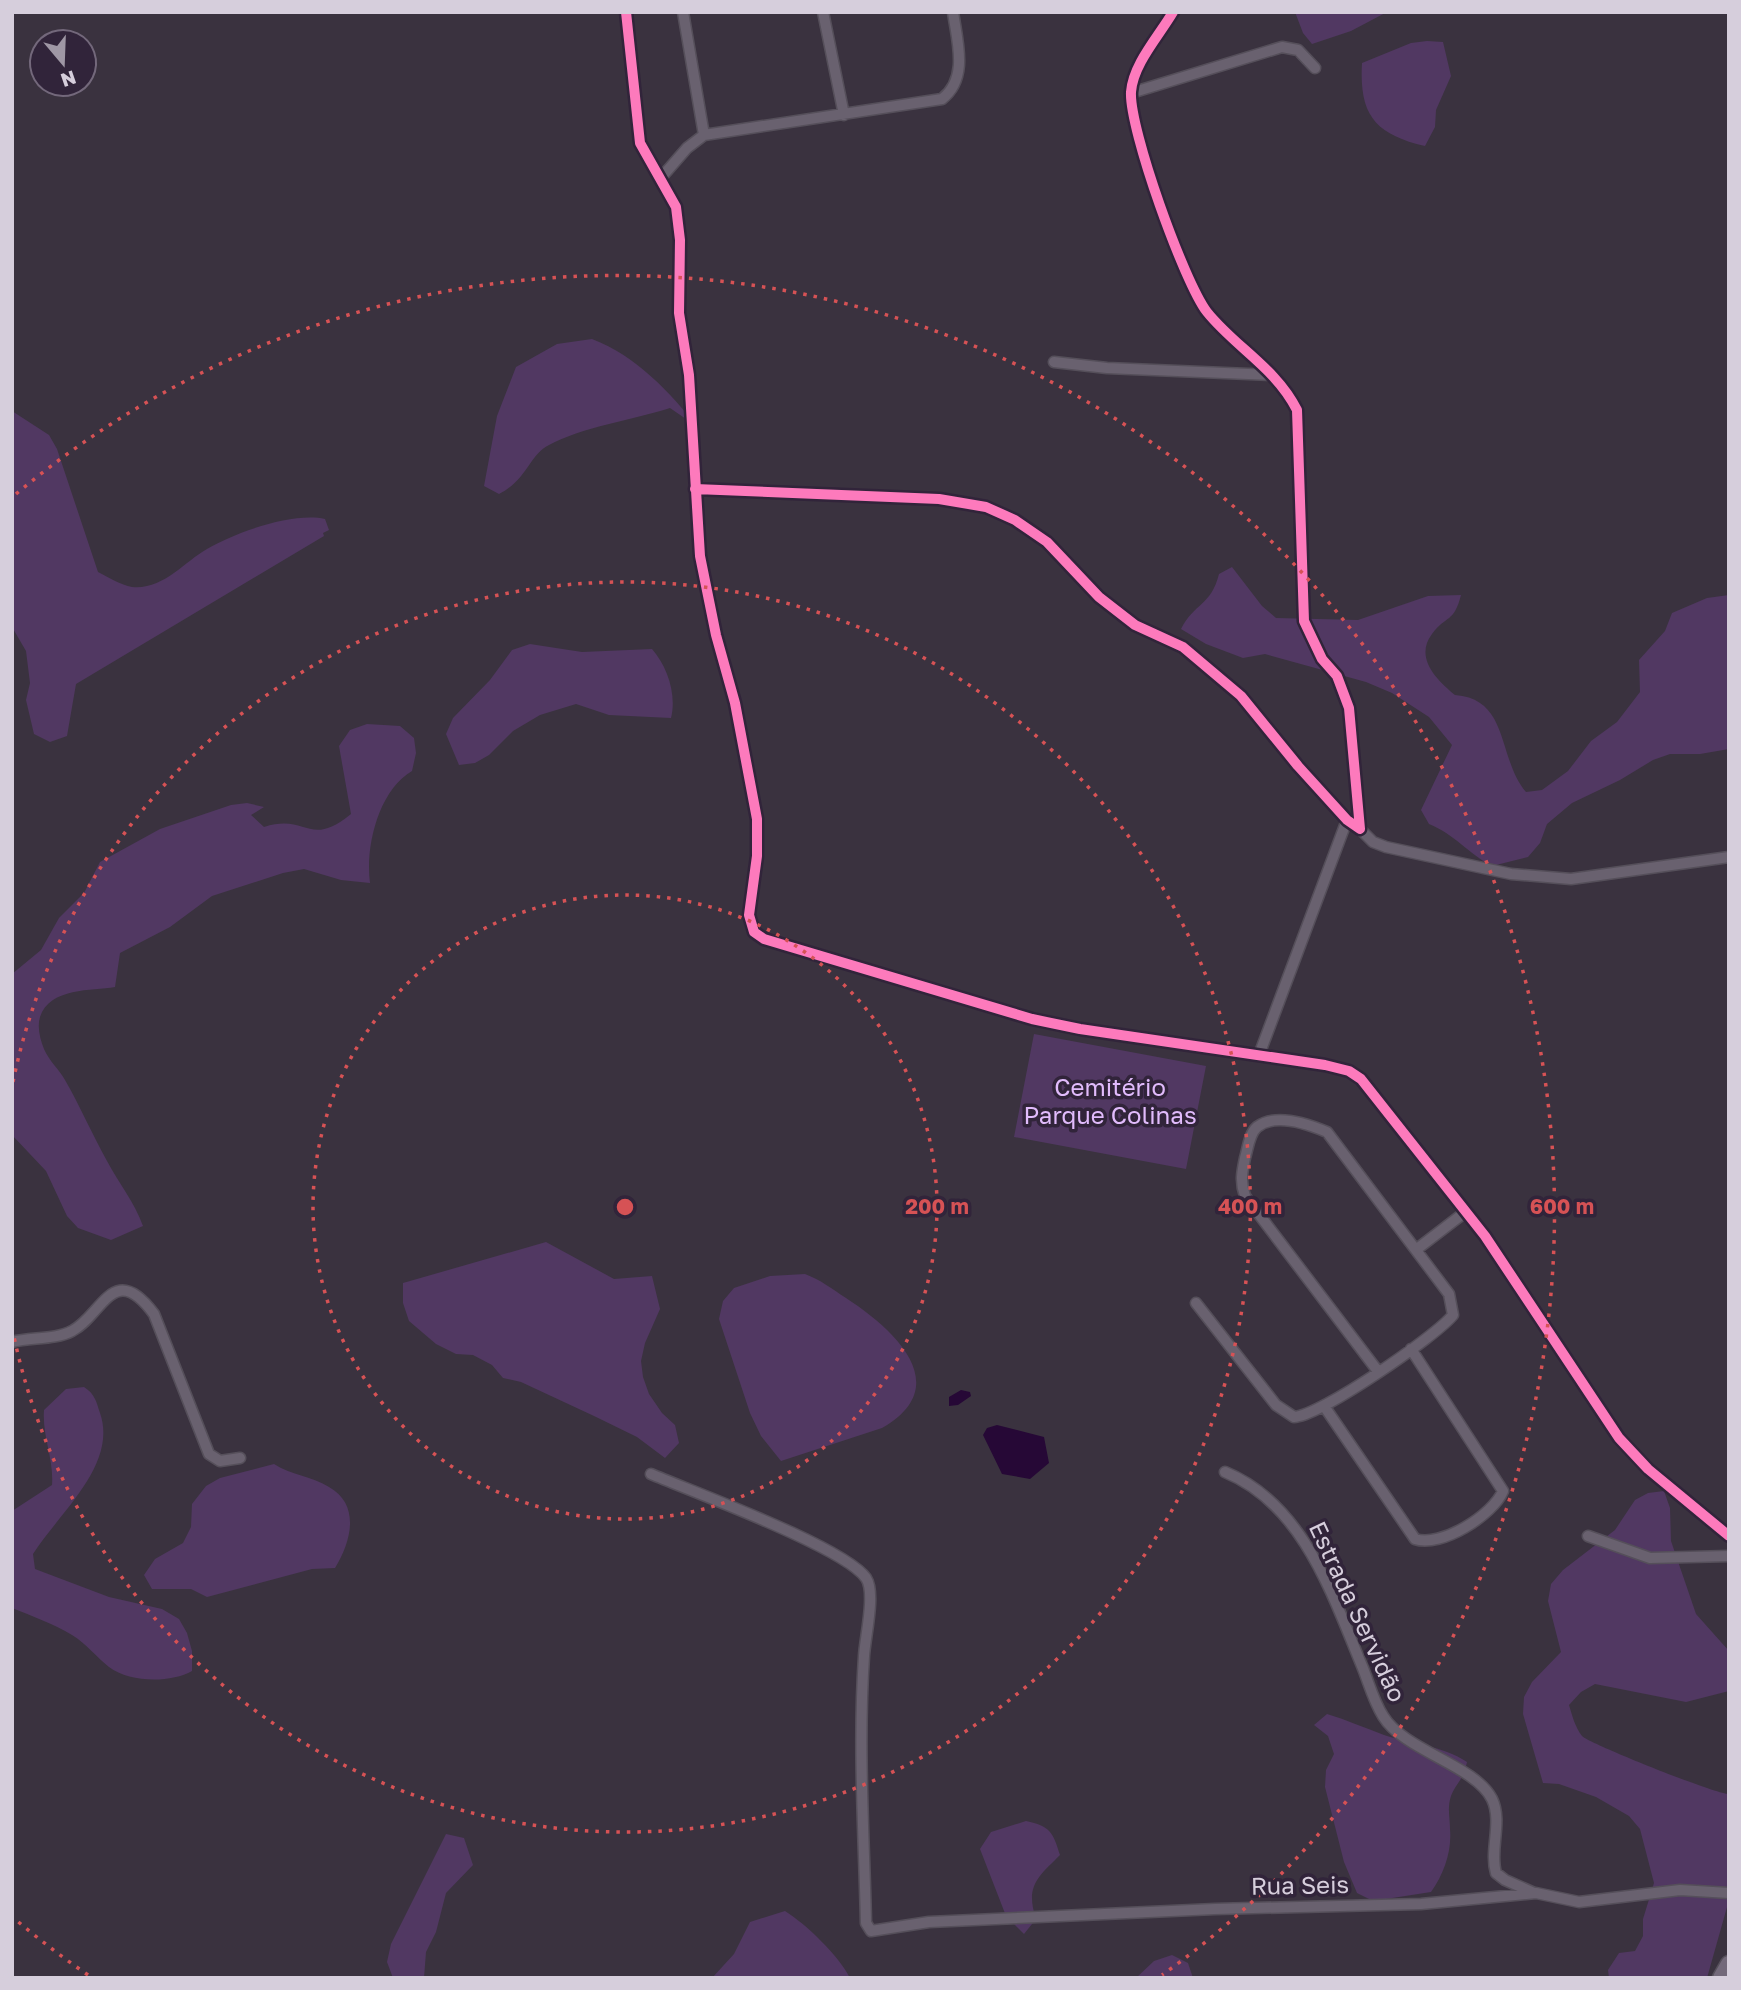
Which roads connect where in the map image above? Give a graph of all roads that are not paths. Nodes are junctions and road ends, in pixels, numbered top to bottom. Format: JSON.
{"nodes":[{"id":1,"x":626,"y":12,"type":"edge"},
{"id":2,"x":683,"y":12,"type":"edge"},
{"id":3,"x":823,"y":12,"type":"edge"},
{"id":4,"x":954,"y":12,"type":"edge"},
{"id":5,"x":1173,"y":12,"type":"edge"},
{"id":6,"x":1315,"y":68,"type":"dead end"},
{"id":7,"x":1131,"y":93,"type":"junction"},
{"id":8,"x":844,"y":115,"type":"junction"},
{"id":9,"x":704,"y":135,"type":"junction"},
{"id":10,"x":660,"y":179,"type":"junction"},
{"id":11,"x":1054,"y":362,"type":"dead end"},
{"id":12,"x":1272,"y":374,"type":"junction"},
{"id":13,"x":695,"y":488,"type":"junction"},
{"id":14,"x":1347,"y":820,"type":"junction"},
{"id":15,"x":1360,"y":829,"type":"junction"},
{"id":16,"x":1729,"y":857,"type":"edge"},
{"id":17,"x":1259,"y":1055,"type":"junction"},
{"id":18,"x":1464,"y":1213,"type":"junction"},
{"id":19,"x":1417,"y":1249,"type":"junction"},
{"id":20,"x":1196,"y":1303,"type":"dead end"},
{"id":21,"x":12,"y":1342,"type":"edge"},
{"id":22,"x":1411,"y":1349,"type":"junction"},
{"id":23,"x":1377,"y":1370,"type":"junction"},
{"id":24,"x":1324,"y":1406,"type":"junction"},
{"id":25,"x":240,"y":1458,"type":"dead end"},
{"id":26,"x":1225,"y":1472,"type":"dead end"},
{"id":27,"x":651,"y":1474,"type":"dead end"},
{"id":28,"x":1588,"y":1536,"type":"dead end"},
{"id":29,"x":1729,"y":1536,"type":"edge"},
{"id":30,"x":1729,"y":1556,"type":"edge"},
{"id":31,"x":1536,"y":1893,"type":"junction"},
{"id":32,"x":1729,"y":1893,"type":"edge"},
{"id":33,"x":1729,"y":1964,"type":"edge"},
{"id":34,"x":1721,"y":1978,"type":"edge"}],
"edges":[{"from":1,"to":10,"type":"street"},
{"from":2,"to":9,"type":"street"},
{"from":3,"to":8,"type":"street"},
{"from":4,"to":8,"type":"street"},
{"from":5,"to":7,"type":"street"},
{"from":6,"to":7,"type":"street"},
{"from":7,"to":12,"type":"street"},
{"from":8,"to":9,"type":"street"},
{"from":9,"to":10,"type":"street"},
{"from":10,"to":13,"type":"street"},
{"from":11,"to":12,"type":"street"},
{"from":12,"to":15,"type":"street"},
{"from":13,"to":14,"type":"street"},
{"from":13,"to":17,"type":"street"},
{"from":14,"to":15,"type":"street"},
{"from":14,"to":17,"type":"street"},
{"from":15,"to":16,"type":"street"},
{"from":17,"to":18,"type":"street"},
{"from":18,"to":19,"type":"street"},
{"from":18,"to":29,"type":"street"},
{"from":19,"to":22,"type":"street"},
{"from":19,"to":23,"type":"street"},
{"from":20,"to":24,"type":"street"},
{"from":21,"to":25,"type":"street"},
{"from":22,"to":23,"type":"street"},
{"from":22,"to":24,"type":"street"},
{"from":23,"to":24,"type":"street"},
{"from":26,"to":31,"type":"street","name":"Estrada Servidão"},
{"from":27,"to":31,"type":"street","name":"Rua Seis"},
{"from":28,"to":30,"type":"street"},
{"from":31,"to":32,"type":"street","name":"Rua Seis"},
{"from":33,"to":34,"type":"main road"}]}
